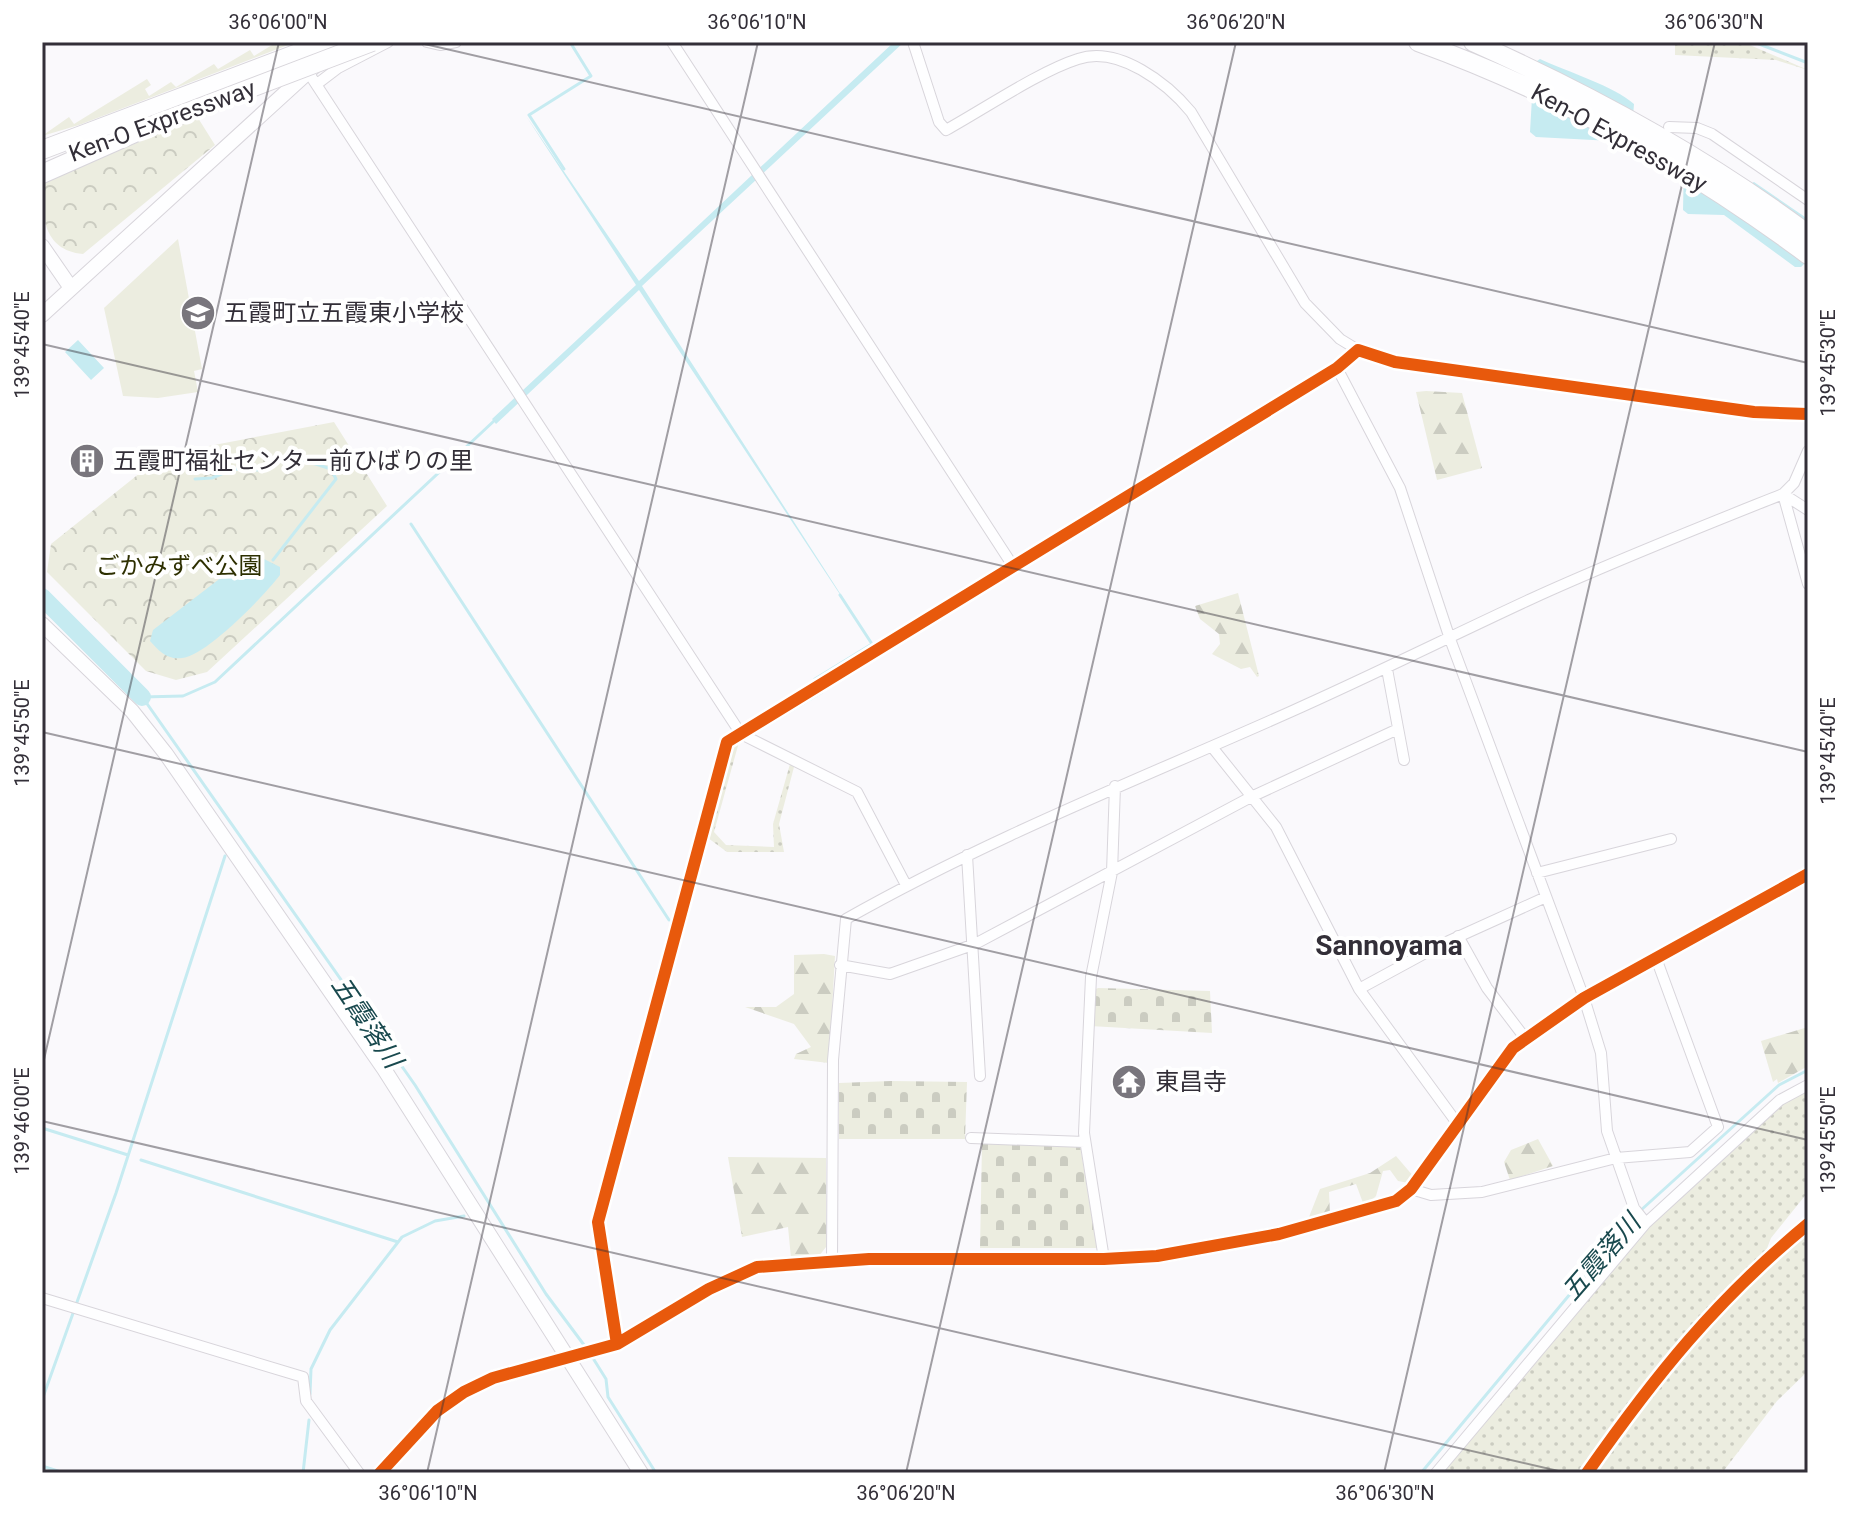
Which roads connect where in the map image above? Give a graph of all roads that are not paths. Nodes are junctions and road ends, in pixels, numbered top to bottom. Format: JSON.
{"nodes":[{"id":1,"x":327,"y":42,"type":"edge"},
{"id":2,"x":341,"y":42,"type":"edge"},
{"id":3,"x":372,"y":42,"type":"edge"},
{"id":4,"x":388,"y":42,"type":"edge"},
{"id":5,"x":427,"y":42,"type":"edge"},
{"id":6,"x":456,"y":42,"type":"edge"},
{"id":7,"x":672,"y":42,"type":"edge"},
{"id":8,"x":913,"y":42,"type":"edge"},
{"id":9,"x":1418,"y":42,"type":"edge"},
{"id":10,"x":1473,"y":42,"type":"edge"},
{"id":11,"x":313,"y":78,"type":"junction"},
{"id":12,"x":1669,"y":127,"type":"dead end"},
{"id":13,"x":146,"y":128,"type":"junction"},
{"id":14,"x":42,"y":150,"type":"edge"},
{"id":15,"x":42,"y":165,"type":"edge"},
{"id":16,"x":42,"y":174,"type":"edge"},
{"id":17,"x":1808,"y":200,"type":"edge"},
{"id":18,"x":1808,"y":234,"type":"edge"},
{"id":19,"x":42,"y":246,"type":"edge"},
{"id":20,"x":1808,"y":255,"type":"edge"},
{"id":21,"x":71,"y":288,"type":"junction"},
{"id":22,"x":42,"y":315,"type":"edge"},
{"id":23,"x":1358,"y":350,"type":"junction"},
{"id":24,"x":1337,"y":368,"type":"junction"},
{"id":25,"x":1808,"y":414,"type":"edge"},
{"id":26,"x":1808,"y":451,"type":"edge"},
{"id":27,"x":1783,"y":494,"type":"junction"},
{"id":28,"x":1808,"y":510,"type":"edge"},
{"id":29,"x":1013,"y":566,"type":"junction"},
{"id":30,"x":1808,"y":584,"type":"edge"},
{"id":31,"x":42,"y":624,"type":"edge"},
{"id":32,"x":1450,"y":639,"type":"junction"},
{"id":33,"x":1387,"y":669,"type":"junction"},
{"id":34,"x":1398,"y":729,"type":"junction"},
{"id":35,"x":741,"y":734,"type":"junction"},
{"id":36,"x":1212,"y":747,"type":"junction"},
{"id":37,"x":1404,"y":760,"type":"dead end"},
{"id":38,"x":1115,"y":786,"type":"junction"},
{"id":39,"x":1251,"y":797,"type":"junction"},
{"id":40,"x":1671,"y":839,"type":"dead end"},
{"id":41,"x":967,"y":855,"type":"junction"},
{"id":42,"x":1112,"y":872,"type":"junction"},
{"id":43,"x":1537,"y":873,"type":"junction"},
{"id":44,"x":1808,"y":874,"type":"edge"},
{"id":45,"x":906,"y":885,"type":"junction"},
{"id":46,"x":1546,"y":897,"type":"junction"},
{"id":47,"x":1458,"y":936,"type":"junction"},
{"id":48,"x":975,"y":944,"type":"junction"},
{"id":49,"x":1656,"y":958,"type":"junction"},
{"id":50,"x":840,"y":965,"type":"junction"},
{"id":51,"x":1359,"y":989,"type":"junction"},
{"id":52,"x":1584,"y":998,"type":"junction"},
{"id":53,"x":1525,"y":1038,"type":"junction"},
{"id":54,"x":980,"y":1076,"type":"dead end"},
{"id":55,"x":1808,"y":1085,"type":"edge"},
{"id":56,"x":1457,"y":1123,"type":"junction"},
{"id":57,"x":971,"y":1138,"type":"dead end"},
{"id":58,"x":1085,"y":1142,"type":"junction"},
{"id":59,"x":1616,"y":1158,"type":"junction"},
{"id":60,"x":1411,"y":1189,"type":"junction"},
{"id":61,"x":1644,"y":1220,"type":"junction"},
{"id":62,"x":1104,"y":1259,"type":"junction"},
{"id":63,"x":832,"y":1262,"type":"junction"},
{"id":64,"x":42,"y":1298,"type":"edge"},
{"id":65,"x":617,"y":1344,"type":"junction"},
{"id":66,"x":572,"y":1358,"type":"junction"},
{"id":67,"x":359,"y":1473,"type":"edge"},
{"id":68,"x":380,"y":1473,"type":"edge"},
{"id":69,"x":641,"y":1473,"type":"edge"},
{"id":70,"x":1436,"y":1473,"type":"edge"}],
"edges":[{"from":1,"to":14,"type":"highway","name":"Ken-O Expressway"},
{"from":2,"to":11,"type":"street"},
{"from":3,"to":13,"type":"highway","name":"Ken-O Expressway","bridge":true},
{"from":4,"to":11,"type":"street"},
{"from":5,"to":6,"type":"street"},
{"from":7,"to":29,"type":"street"},
{"from":8,"to":23,"type":"street"},
{"from":9,"to":20,"type":"highway","name":"Ken-O Expressway"},
{"from":10,"to":18,"type":"highway","name":"Ken-O Expressway"},
{"from":11,"to":21,"type":"street"},
{"from":11,"to":35,"type":"street"},
{"from":12,"to":17,"type":"street"},
{"from":13,"to":15,"type":"highway","name":"Ken-O Expressway"},
{"from":13,"to":16,"type":"highway"},
{"from":19,"to":21,"type":"street"},
{"from":21,"to":22,"type":"street"},
{"from":23,"to":24,"type":"street"},
{"from":23,"to":25,"type":"street"},
{"from":24,"to":29,"type":"street"},
{"from":24,"to":32,"type":"street"},
{"from":26,"to":27,"type":"street"},
{"from":27,"to":28,"type":"street"},
{"from":27,"to":30,"type":"street"},
{"from":27,"to":32,"type":"street"},
{"from":29,"to":35,"type":"street"},
{"from":31,"to":66,"type":"street"},
{"from":32,"to":33,"type":"street"},
{"from":32,"to":43,"type":"street"},
{"from":33,"to":34,"type":"street"},
{"from":33,"to":36,"type":"street"},
{"from":34,"to":37,"type":"street"},
{"from":34,"to":39,"type":"street"},
{"from":35,"to":45,"type":"street"},
{"from":35,"to":65,"type":"street"},
{"from":36,"to":38,"type":"street"},
{"from":36,"to":39,"type":"street"},
{"from":38,"to":41,"type":"street"},
{"from":38,"to":42,"type":"street"},
{"from":39,"to":42,"type":"street"},
{"from":39,"to":51,"type":"street"},
{"from":40,"to":43,"type":"street"},
{"from":41,"to":45,"type":"street"},
{"from":41,"to":48,"type":"street"},
{"from":42,"to":48,"type":"street"},
{"from":42,"to":58,"type":"street"},
{"from":43,"to":46,"type":"street"},
{"from":44,"to":49,"type":"street"},
{"from":45,"to":50,"type":"street"},
{"from":46,"to":47,"type":"street"},
{"from":46,"to":52,"type":"street"},
{"from":47,"to":51,"type":"street"},
{"from":47,"to":53,"type":"street"},
{"from":48,"to":50,"type":"street"},
{"from":48,"to":54,"type":"street"},
{"from":49,"to":52,"type":"street"},
{"from":49,"to":59,"type":"street"},
{"from":50,"to":63,"type":"street"},
{"from":51,"to":56,"type":"street"},
{"from":52,"to":53,"type":"street"},
{"from":52,"to":59,"type":"street"},
{"from":53,"to":56,"type":"street"},
{"from":55,"to":61,"type":"street"},
{"from":56,"to":60,"type":"street"},
{"from":57,"to":58,"type":"street"},
{"from":58,"to":62,"type":"street"},
{"from":59,"to":60,"type":"street"},
{"from":59,"to":61,"type":"street"},
{"from":60,"to":62,"type":"street"},
{"from":61,"to":70,"type":"street"},
{"from":62,"to":63,"type":"street"},
{"from":63,"to":65,"type":"street"},
{"from":64,"to":67,"type":"street"},
{"from":65,"to":66,"type":"street"},
{"from":66,"to":68,"type":"street"},
{"from":66,"to":69,"type":"street"}]}
